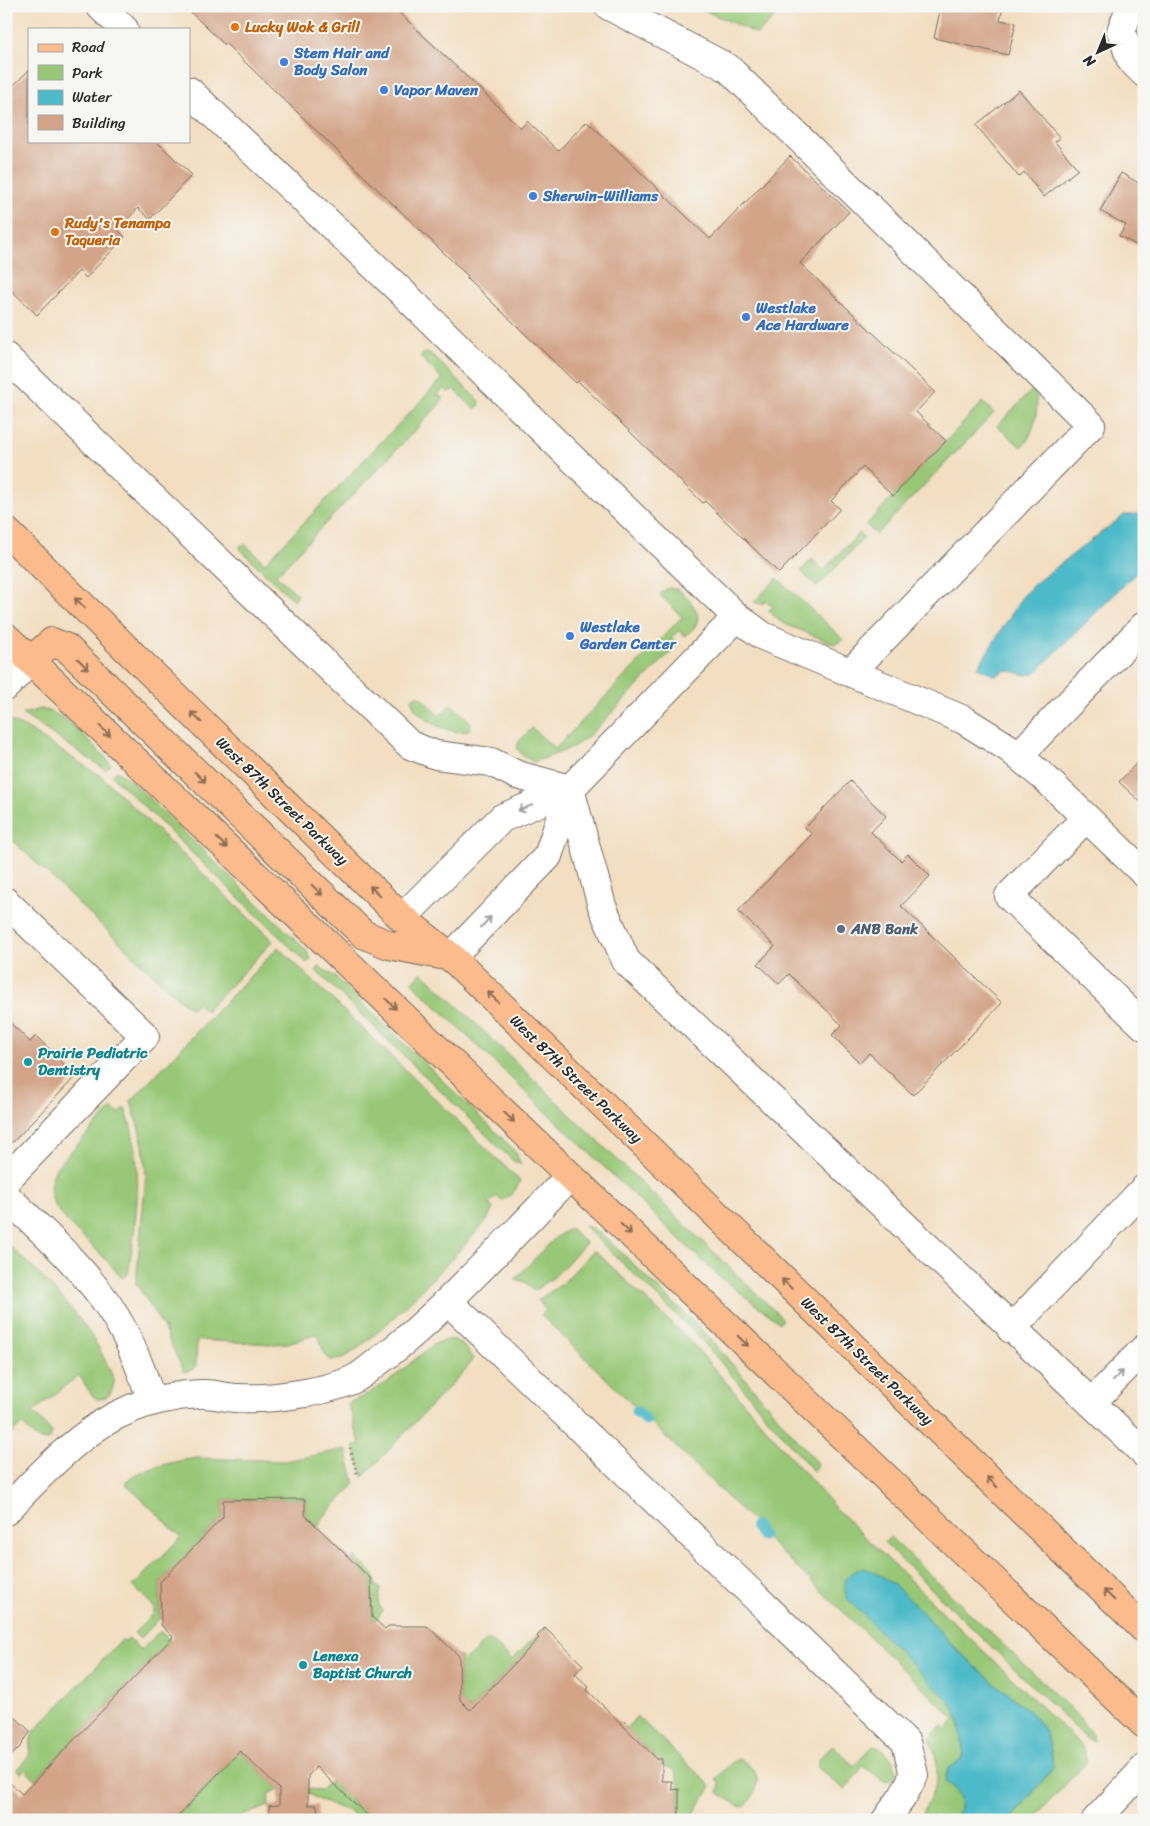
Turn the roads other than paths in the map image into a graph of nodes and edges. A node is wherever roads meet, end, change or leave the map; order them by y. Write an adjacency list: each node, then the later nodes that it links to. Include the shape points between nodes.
1 (100, 6): 4 (street)
2 (609, 6): 13 (street, via 728,68 1091,425)
3 (1131, 6): 5 (street, via 1121,31 1131,60)
4 (123, 28)
5 (1144, 73)
6 (190, 92): 9 (street)
7 (6, 358): 16 (street, via 410,745 436,755 490,762 517,775)
8 (6, 531): 20 (main road, West 87th Street Parkway, one-way to 8)
9 (737, 617): 13 (street, via 763,636); 16 (street)
10 (1144, 626): 15 (street)
11 (6, 636): 12 (main road)
12 (31, 660): 14 (street); 21 (main road, one-way to 21, via 52,642 66,648 363,934 390,945); 23 (main road, one-way to 23)
13 (851, 672): 15 (street, via 964,720)
14 (6, 686)
15 (1018, 756): 17 (street)
16 (570, 789): 20 (street, one-way to 20, via 502,818); 21 (street, one-way to 16, via 548,856); 28 (street, via 602,906 626,962)
17 (1086, 818): 18 (street); 22 (street, via 1009,896)
18 (1144, 873)
19 (6, 902): 24 (street, via 145,1036)
20 (402, 918): 21 (main road, West 87th Street Parkway)
21 (451, 957): 34 (main road, West 87th Street Parkway, one-way to 21)
22 (1144, 1026)
23 (570, 1176): 27 (street); 35 (main road, one-way to 35)
24 (6, 1180)
25 (1144, 1189): 28 (street)
26 (6, 1196): 30 (street, via 79,1268 106,1303 129,1340)
27 (448, 1301): 30 (street, via 386,1356 357,1378 338,1385 278,1396 238,1398 202,1393); 37 (street, via 906,1742 914,1775)
28 (1011, 1329): 31 (street)
29 (1144, 1349): 31 (street, one-way to 29)
30 (152, 1402): 33 (street, via 123,1412 86,1434)
31 (1091, 1403): 32 (street)
32 (1144, 1453)
33 (6, 1511)
34 (1144, 1629)
35 (1144, 1724)
36 (1144, 1769): 38 (street)
37 (886, 1820)
38 (1096, 1820)

